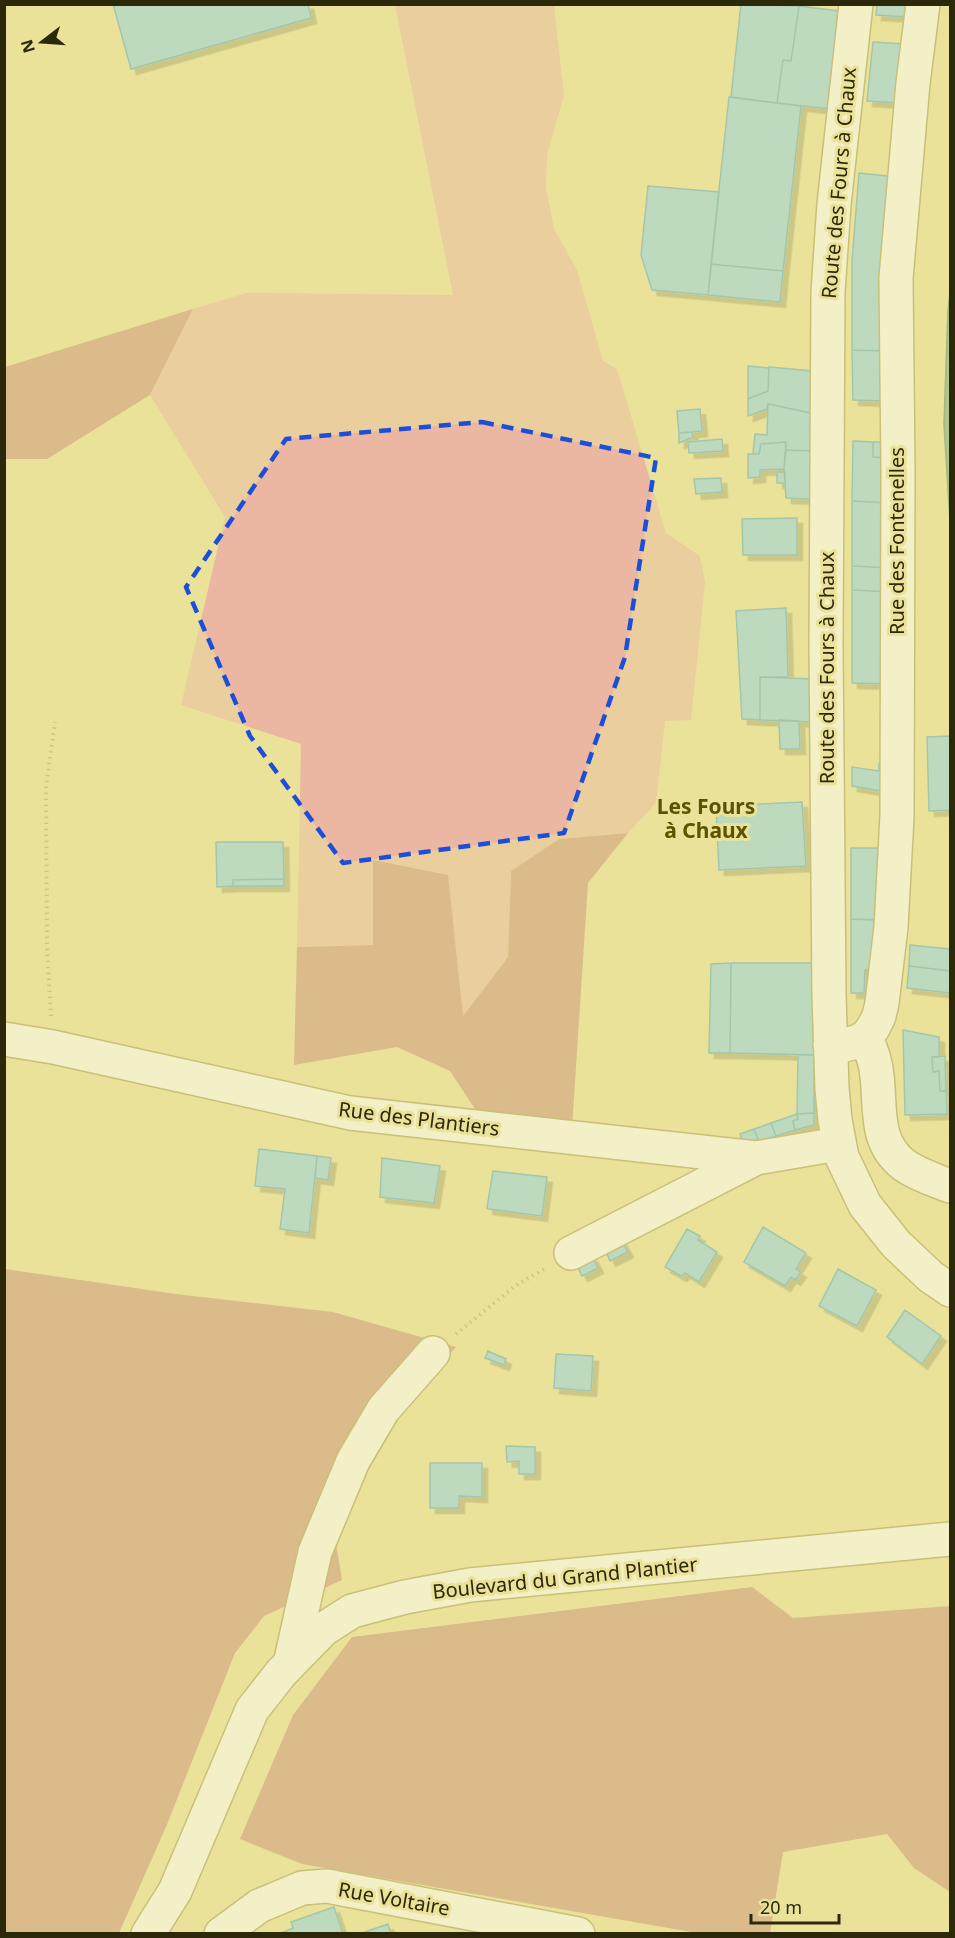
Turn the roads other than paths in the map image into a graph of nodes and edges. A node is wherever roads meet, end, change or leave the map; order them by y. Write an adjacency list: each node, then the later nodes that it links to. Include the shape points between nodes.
1 (856, 4): 5 (street, Route des Fours à Chaux, via 828,292)
2 (923, 4): 3 (street, Rue des Fontenelles, via 896,278 895,877 882,1003)
3 (866, 1036): 5 (street, via 845,1045); 8 (street, via 874,1055 884,1138 894,1155 914,1171)
4 (4, 1039): 7 (street, Rue des Plantiers, via 350,1113)
5 (830, 1045): 6 (street, Route des Fours à Chaux)
6 (838, 1144): 7 (street, Rue des Plantiers); 10 (street, Route des Fours à Chaux, via 855,1188 879,1225 912,1260)
7 (756, 1158): 9 (street)
8 (951, 1186)
9 (572, 1253)
10 (951, 1290)
11 (433, 1353): 13 (street, via 383,1410 353,1461 315,1552)
12 (951, 1539): 13 (street, Boulevard du Grand Plantier, via 470,1585 405,1597 352,1611 324,1629)
13 (290, 1664): 15 (street, Boulevard du Grand Plantier, via 252,1710 175,1891)
14 (437, 1919): 16 (street, Rue Voltaire, via 327,1886 302,1888 259,1906); 17 (street, Rue Voltaire)
15 (148, 1934)
16 (220, 1934)
17 (578, 1934)

